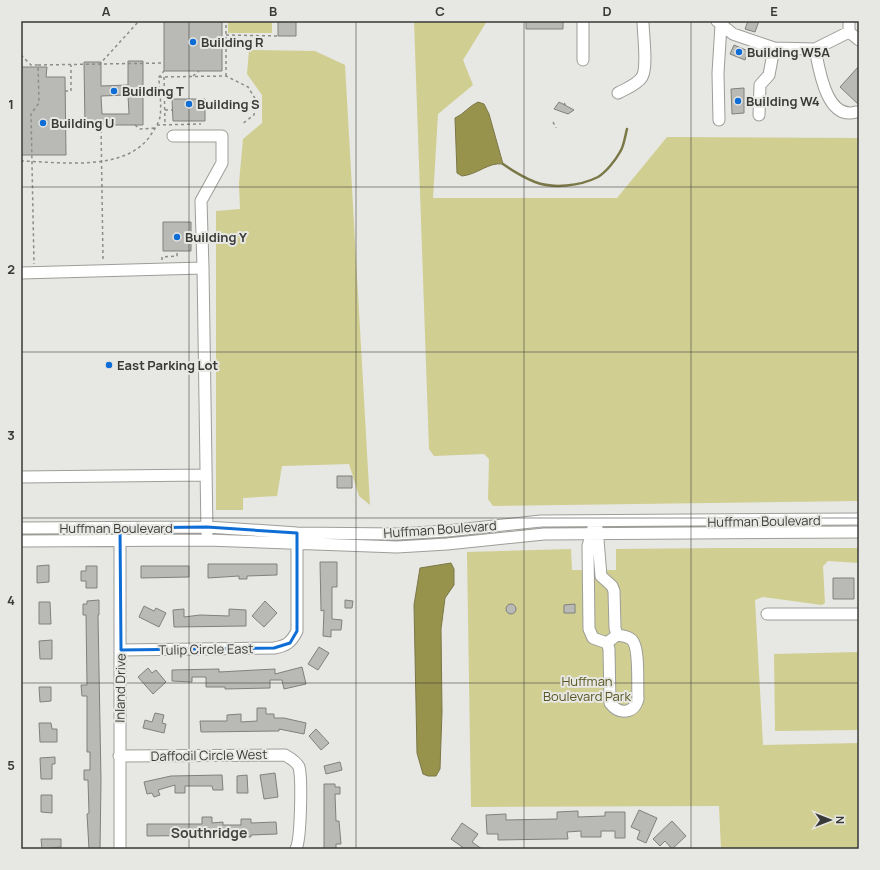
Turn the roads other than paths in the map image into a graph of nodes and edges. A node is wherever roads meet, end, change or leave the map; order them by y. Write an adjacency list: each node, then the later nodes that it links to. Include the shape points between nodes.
1 (583, 21): 8 (street)
2 (643, 21): 9 (street, via 642,77)
3 (719, 23): 6 (street, via 733,34); 12 (street)
4 (849, 27): 5 (street); 7 (street)
5 (859, 40)
6 (774, 48): 7 (street); 11 (street, via 769,75 760,85)
7 (815, 49): 10 (street, via 828,98 843,112)
8 (583, 60)
9 (618, 93)
10 (856, 112)
11 (758, 115)
12 (719, 120)
13 (173, 136): 14 (street, via 222,136 222,163 201,201)
14 (203, 268): 15 (street); 16 (street)
15 (21, 273)
16 (205, 475): 17 (street); 20 (street)
17 (21, 477)
18 (596, 520): 19 (street, Huffman Boulevard); 24 (street, Huffman Boulevard, via 541,521 398,534); 25 (street)
19 (859, 520)
20 (207, 527): 22 (street, Huffman Boulevard); 24 (street, Huffman Boulevard); 27 (street)
21 (21, 528): 22 (street, Huffman Boulevard)
22 (120, 528): 26 (street, Inland Drive)
23 (859, 532): 25 (street, Huffman Boulevard)
24 (297, 533): 29 (street)
25 (595, 534): 29 (street, Huffman Boulevard, via 544,534 397,547); 30 (street, via 601,574); 31 (street, via 588,546)
26 (120, 540): 27 (street, Huffman Boulevard); 28 (street, Huffman Boulevard); 36 (street, Inland Drive)
27 (207, 540): 29 (street, Huffman Boulevard)
28 (21, 541)
29 (297, 544): 36 (street, Tulip Circle East, via 297,631 290,643 274,648)
30 (606, 582): 31 (street, via 597,581); 34 (street, via 614,591)
31 (588, 590): 35 (street, via 589,629 593,638)
32 (767, 614): 33 (street)
33 (859, 614)
34 (617, 635): 35 (street); 35 (street, via 629,638 636,649 638,699 631,710 615,710 610,703)
35 (607, 643)
36 (121, 650): 37 (street, Inland Drive)
37 (119, 756): 38 (street, Inland Drive); 39 (street, Daffodil Circle West, via 285,755 296,763 300,774 300,836)
38 (120, 849)
39 (296, 849)

